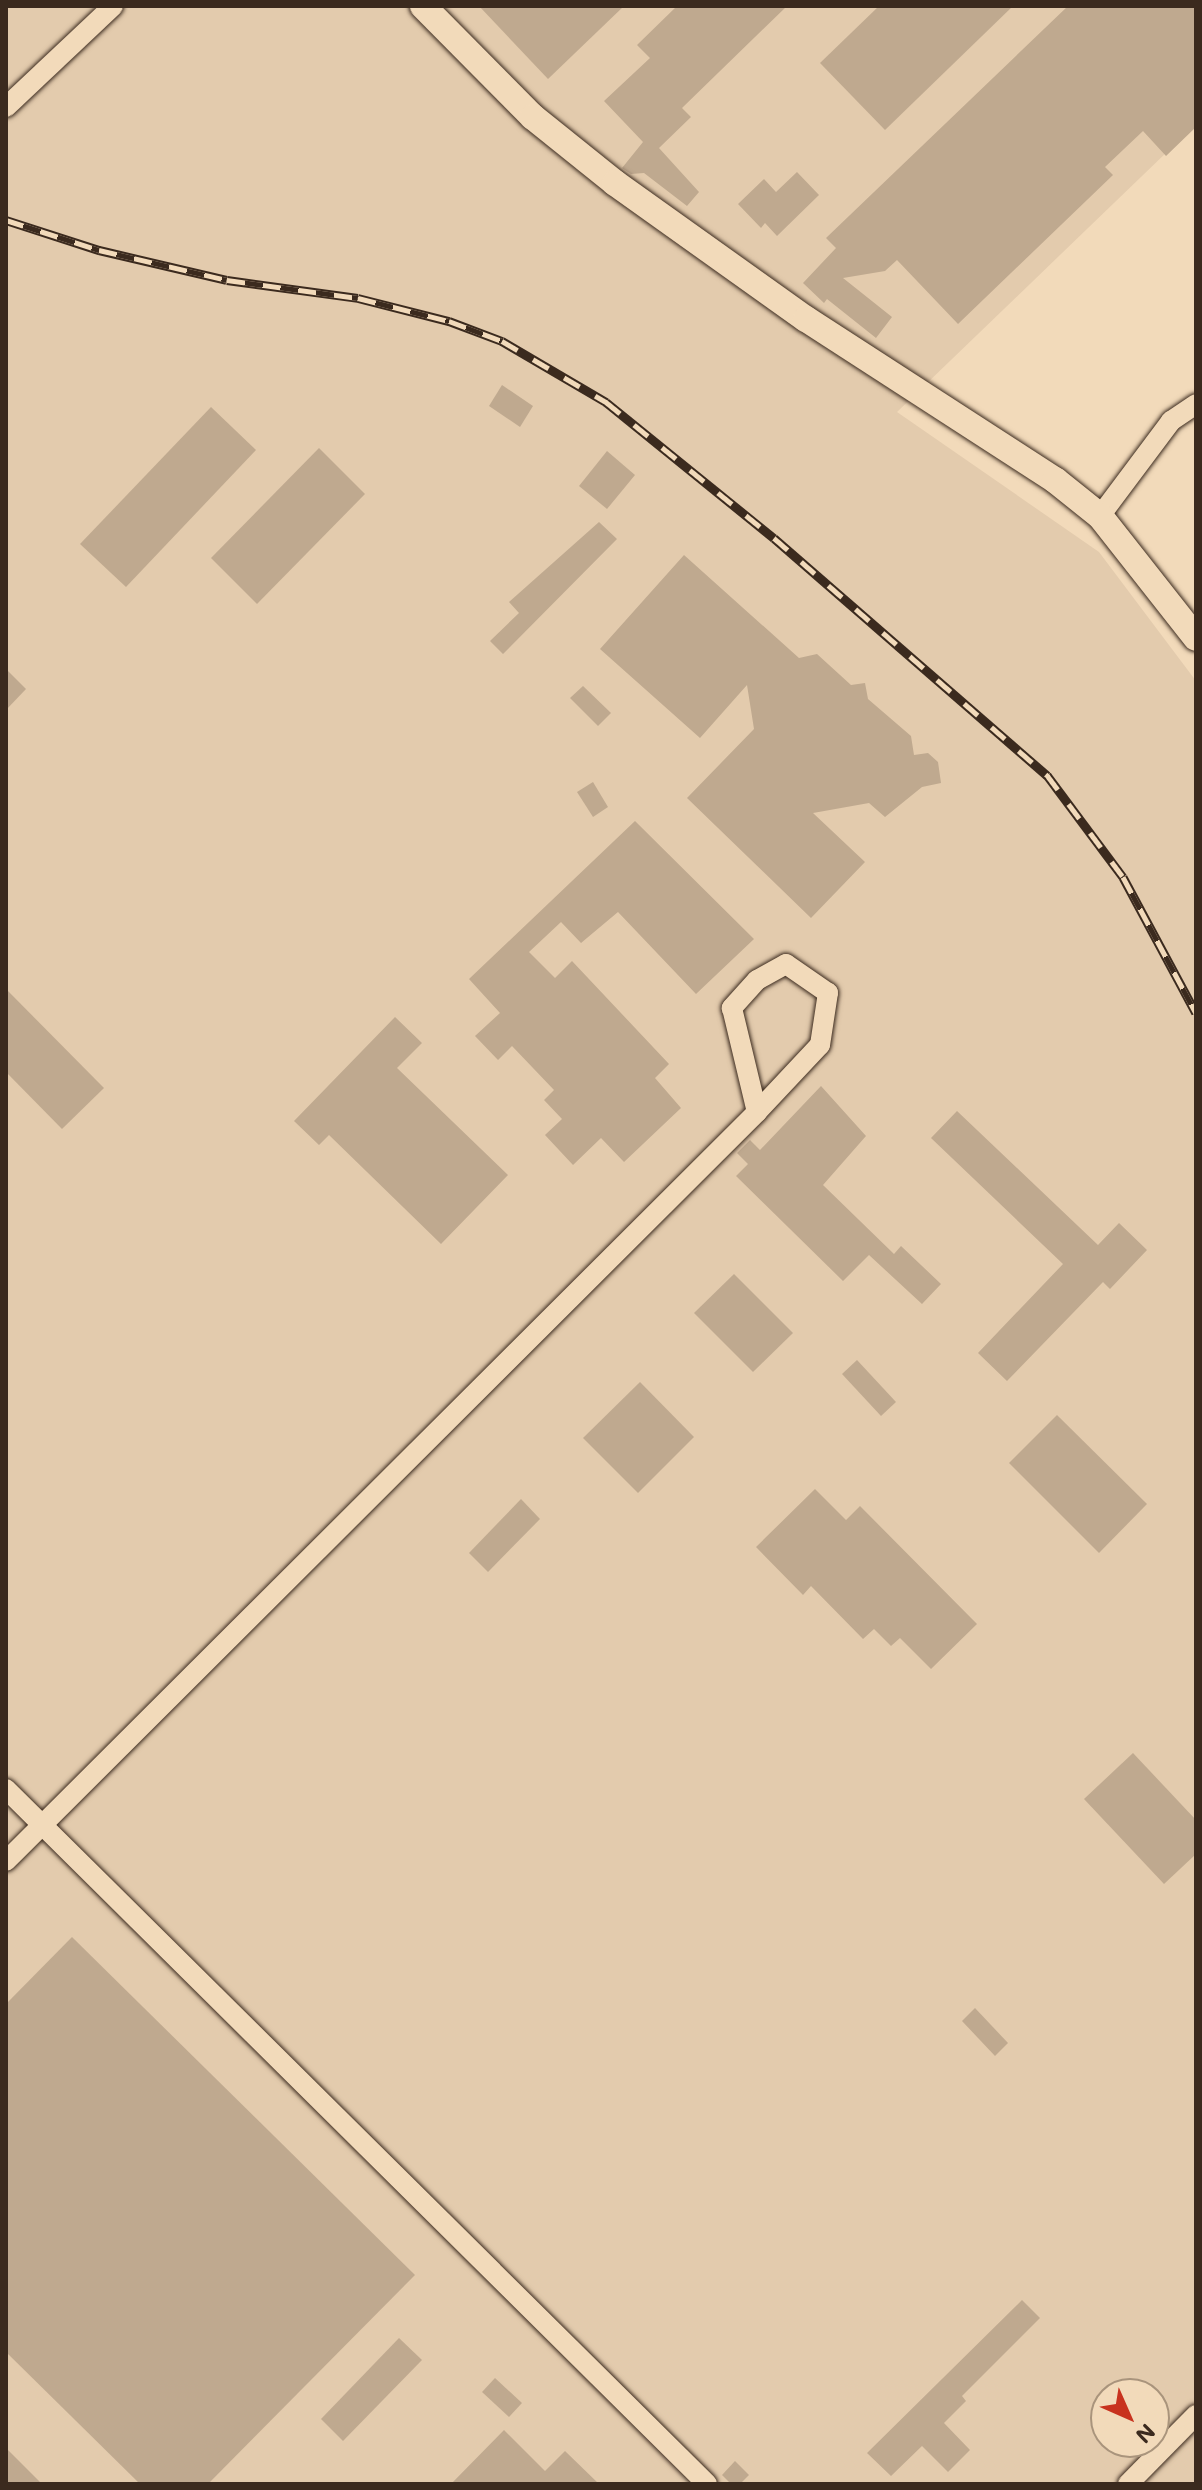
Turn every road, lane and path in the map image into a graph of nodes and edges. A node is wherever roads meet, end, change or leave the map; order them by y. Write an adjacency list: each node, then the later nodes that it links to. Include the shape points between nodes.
1 (113, 6): 3 (street)
2 (423, 6): 5 (street, via 533,117 615,183 806,319 1055,480)
3 (6, 107)
4 (1196, 404): 5 (street, via 1171,421)
5 (1100, 516): 6 (street)
6 (1196, 638)
7 (757, 1112): 7 (street, via 732,1008 757,980 786,964 828,993 820,1045); 9 (street)
8 (6, 1789): 9 (street)
9 (42, 1824): 10 (street); 12 (street)
10 (6, 1861)
11 (1196, 2415): 13 (street)
12 (707, 2484)
13 (1128, 2484)

